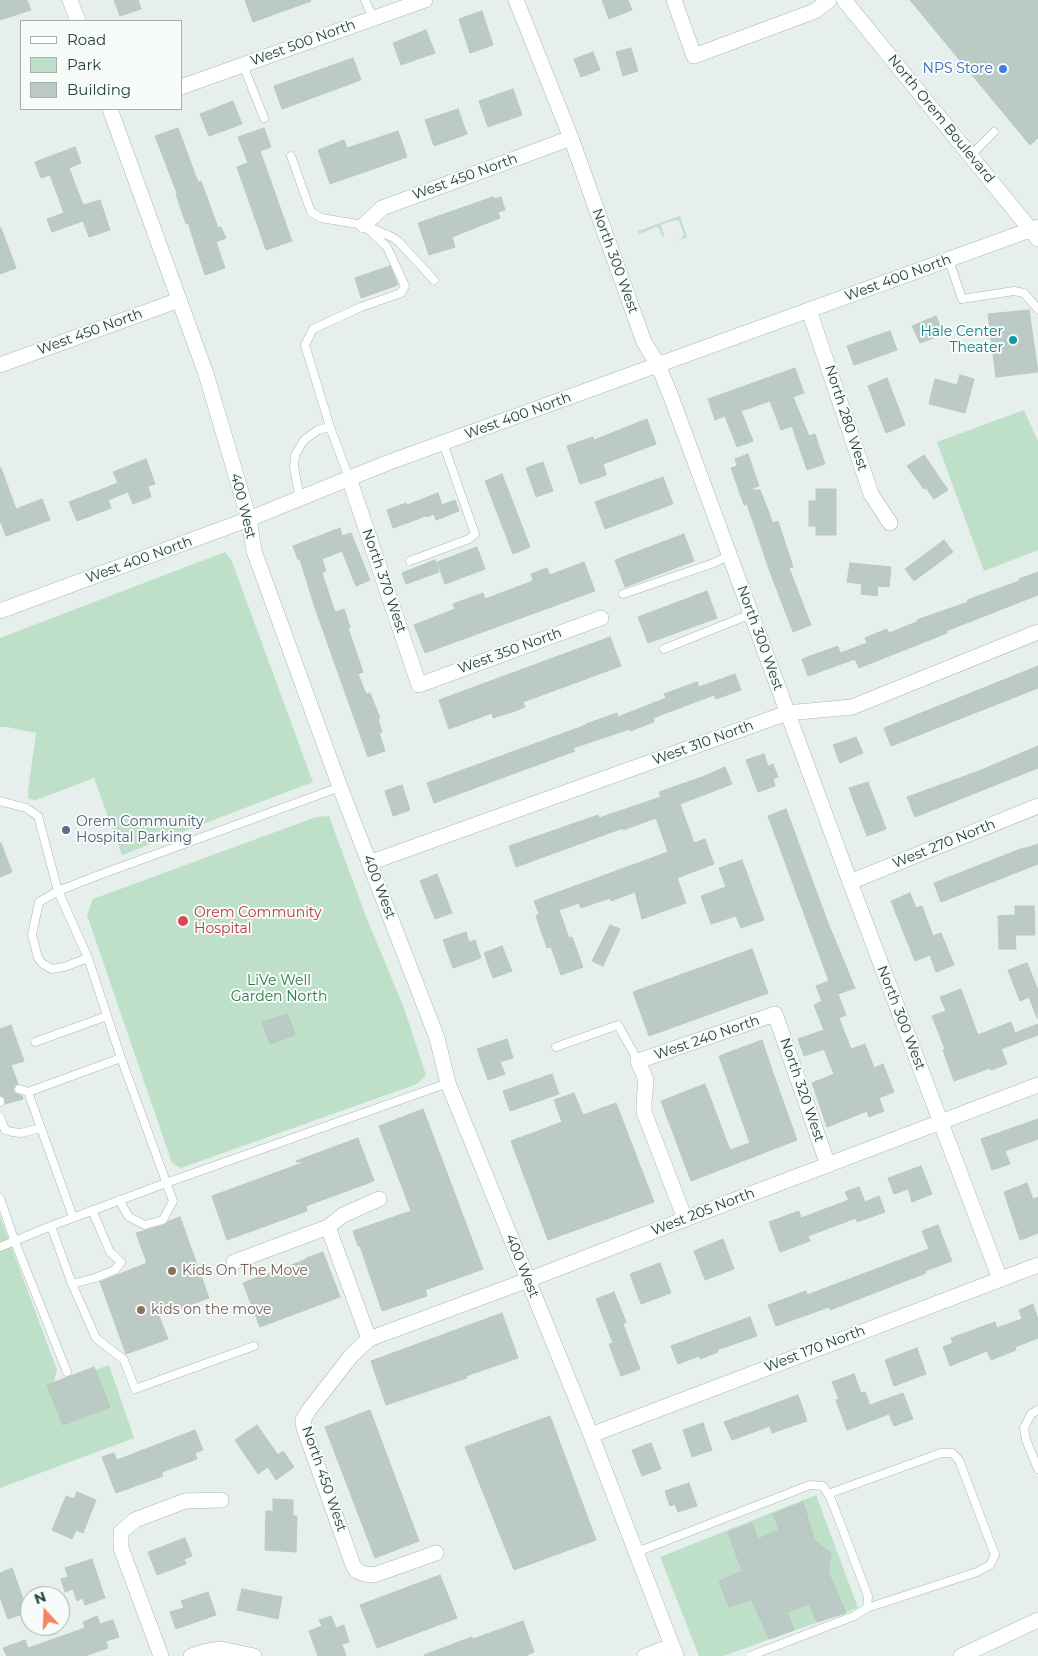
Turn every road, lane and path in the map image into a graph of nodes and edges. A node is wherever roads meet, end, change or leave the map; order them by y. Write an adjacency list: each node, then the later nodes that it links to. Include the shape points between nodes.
1 (70, 0): 9 (street)
2 (366, 0): 8 (lane)
3 (425, 0): 8 (street, West 500 North)
4 (516, 0): 15 (street, North 300 West)
5 (674, 0): 6 (street, via 694,56 815,11)
6 (829, 0)
7 (844, 0): 16 (street, North Orem Boulevard)
8 (373, 18): 10 (street, West 500 North)
9 (78, 20)
10 (243, 65): 11 (street, West 500 North); 13 (lane)
11 (182, 87)
12 (113, 110): 22 (street, 400 West)
13 (264, 118)
14 (994, 132): 16 (lane)
15 (572, 138): 18 (street, West 450 North, via 382,208); 26 (street, North 300 West, via 644,342)
16 (971, 155): 19 (street, North Orem Boulevard)
17 (291, 156): 18 (lane, via 311,212 321,218)
18 (364, 225): 21 (lane, via 399,242); 27 (lane, via 387,247 405,286 401,294 361,307 313,329 305,346)
19 (1036, 232): 20 (street, West 400 North)
20 (949, 260): 23 (lane, via 962,299 1014,291 1024,293); 24 (street, West 400 North)
21 (434, 280)
22 (179, 300): 25 (street, West 450 North); 31 (street, 400 West, via 206,374)
23 (1038, 309)
24 (809, 310): 26 (street, West 400 North); 32 (street, North 280 West, via 870,494)
25 (0, 365)
26 (658, 365): 28 (street, West 400 North); 33 (street, North 300 West)
27 (330, 427): 29 (lane); 30 (lane, via 318,430 304,440 295,455)
28 (443, 443): 29 (street, West 400 North); 34 (lane, via 475,534)
29 (349, 478): 30 (street, West 400 North); 41 (street, North 370 West)
30 (300, 499): 31 (street, West 400 North)
31 (249, 519): 36 (street, West 400 North); 43 (street, 400 West, via 254,551)
32 (890, 523)
33 (730, 555): 35 (lane); 37 (street, North 300 West)
34 (410, 561)
35 (623, 594)
36 (0, 611)
37 (751, 614): 40 (lane); 42 (street, North 300 West)
38 (601, 618): 41 (street, West 350 North)
39 (1038, 632): 42 (street, West 310 North, via 852,707)
40 (664, 649)
41 (420, 685)
42 (787, 713): 46 (street, West 310 North); 47 (street, North 300 West)
43 (340, 787): 46 (street, 400 West); 48 (lane)
44 (0, 801): 48 (lane, via 26,808 38,816)
45 (1038, 806): 47 (street, West 270 North)
46 (369, 863): 56 (street, 400 West, via 437,1038)
47 (850, 882): 61 (street, North 300 West)
48 (58, 891): 49 (lane); 49 (lane, via 39,902 32,936 38,958 52,969)
49 (88, 958): 51 (lane)
50 (775, 1014): 55 (street, West 240 North); 63 (street, North 320 West)
51 (107, 1016): 52 (lane); 54 (lane)
52 (35, 1042)
53 (556, 1047): 55 (lane, via 618,1025)
54 (121, 1058): 59 (lane); 64 (lane)
55 (638, 1061): 70 (street, via 646,1080 644,1112)
56 (448, 1083): 64 (lane); 78 (street, 400 West)
57 (1038, 1085): 61 (street, West 205 North)
58 (20, 1090): 59 (lane)
59 (28, 1092): 62 (lane)
60 (0, 1117): 62 (lane, via 5,1130 12,1132)
61 (941, 1122): 63 (street, West 205 North); 77 (street, North 300 West)
62 (40, 1128): 69 (lane)
63 (828, 1165): 70 (street, West 205 North)
64 (166, 1183): 67 (lane); 67 (lane, via 173,1201 164,1220 145,1225 129,1217)
65 (0, 1198): 73 (lane)
66 (379, 1199): 72 (street, via 342,1215)
67 (120, 1200): 68 (lane)
68 (92, 1210): 69 (lane); 79 (lane, via 110,1252 121,1262 115,1270)
69 (73, 1217): 71 (lane)
70 (685, 1219): 78 (street, West 205 North)
71 (51, 1226): 73 (lane); 79 (lane)
72 (328, 1227): 75 (street); 80 (street)
73 (15, 1242): 74 (lane); 82 (lane)
74 (0, 1247)
75 (234, 1262)
76 (1038, 1265): 77 (street, West 170 North)
77 (1000, 1279): 84 (street, West 170 North)
78 (528, 1280): 80 (street, West 205 North); 84 (street, 400 West)
79 (72, 1284): 81 (lane, via 96,1338 124,1360 135,1389)
80 (369, 1339): 89 (street, North 450 West, via 351,1356 309,1410 304,1428 357,1571 374,1575)
81 (254, 1346)
82 (67, 1372)
83 (1038, 1410): 85 (lane, via 1031,1414 1024,1428)
84 (592, 1435): 88 (street, 400 West)
85 (1038, 1469)
86 (828, 1494): 88 (lane, via 823,1486 810,1485); 90 (lane, via 868,1596); 90 (lane, via 942,1453 952,1453 962,1468 995,1555 990,1565 976,1572)
87 (221, 1500): 93 (street, via 185,1501 135,1520 121,1532 121,1548)
88 (636, 1552): 92 (street, 400 West)
89 (436, 1553)
90 (867, 1608): 97 (lane)
91 (1038, 1620): 98 (street)
92 (674, 1651): 96 (street)
93 (161, 1656)
94 (191, 1656): 95 (street, via 221,1649)
95 (254, 1656)
96 (645, 1656)
97 (750, 1656)
98 (961, 1656)

